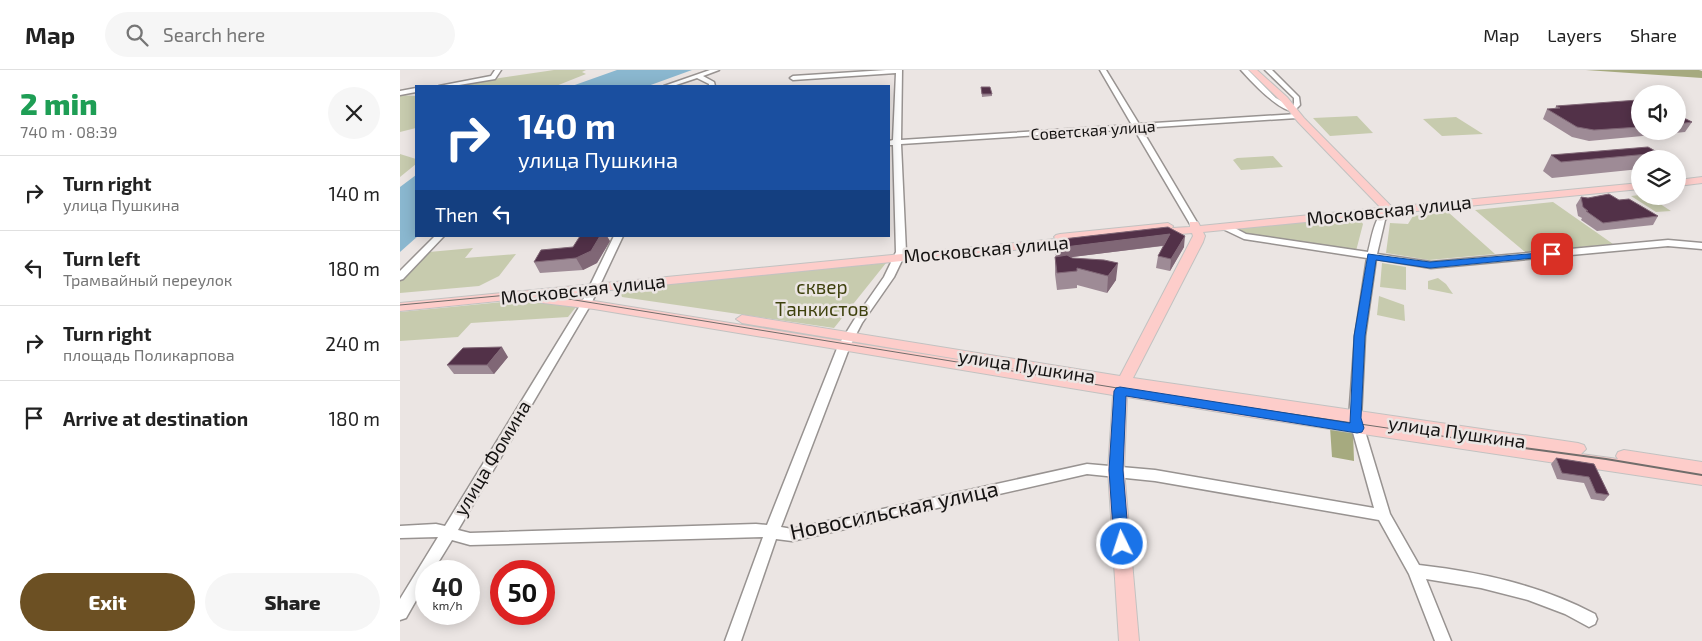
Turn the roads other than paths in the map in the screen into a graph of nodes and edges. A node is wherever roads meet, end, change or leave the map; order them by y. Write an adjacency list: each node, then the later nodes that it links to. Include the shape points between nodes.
1 (498, 70): 10 (street, via 493,78)
2 (716, 70): 8 (street)
3 (1102, 70): 18 (street)
4 (1244, 70): 17 (street, via 1266,92)
5 (1253, 70): 16 (main road)
6 (1268, 70): 15 (street)
7 (898, 71): 9 (street); 19 (street)
8 (697, 76): 11 (street); 12 (street)
9 (793, 78)
10 (448, 85)
11 (671, 85)
12 (712, 85)
13 (415, 90): 14 (street)
14 (400, 93)
15 (1297, 98): 16 (street, via 1292,101); 17 (street)
16 (1283, 99): 17 (main road)
17 (1295, 113): 18 (street, Советская улица); 26 (main road)
18 (1136, 127): 19 (street, Советская улица); 27 (street)
19 (893, 143): 32 (street)
20 (1702, 176): 21 (main road)
21 (1686, 177)
22 (1702, 180): 23 (main road)
23 (1686, 181)
24 (1631, 183): 26 (main road, Московская улица)
25 (1631, 187): 26 (main road, Московская улица)
26 (1387, 208): 27 (main road, Московская улица); 28 (main road, Московская улица); 33 (street)
27 (1196, 227): 28 (main road, Московская улица); 32 (main road, Московская улица); 42 (main road, via 1200,236)
28 (1226, 227): 33 (street, via 1238,234)
29 (439, 237): 34 (street)
30 (618, 237): 37 (street, улица Фомина)
31 (1702, 246): 33 (street, via 1668,243 1430,265)
32 (900, 255): 37 (main road, Московская улица); 41 (street, via 895,268 851,328)
33 (1372, 256): 43 (street, via 1360,336)
34 (400, 277)
35 (561, 291): 36 (main road, Московская улица); 37 (main road, улица Пушкина)
36 (525, 292): 37 (main road); 37 (main road, Московская улица); 39 (main road, Московская улица)
37 (591, 292): 41 (main road, улица Пушкина); 49 (street, улица Фомина)
38 (400, 300): 39 (main road)
39 (424, 302): 40 (main road)
40 (400, 307)
41 (846, 341): 42 (main road, улица Пушкина); 48 (street)
42 (1122, 386): 43 (main road, улица Пушкина); 45 (main road)
43 (1356, 423): 44 (main road, улица Пушкина, via 1606,463); 46 (street)
44 (1700, 469)
45 (1116, 470): 46 (street, Новосильская улица); 48 (street, Новосильская улица, via 1087,469 792,535); 54 (main road)
46 (1384, 515): 50 (street)
47 (400, 532): 49 (street, Новосильская улица, via 436,530)
48 (772, 533): 49 (street, Новосильская улица, via 756,530 470,538); 53 (street)
49 (446, 534): 51 (street, улица Фомина)
50 (1415, 571): 52 (street, via 1538,596 1562,604); 55 (street)
51 (400, 613)
52 (1589, 619)
53 (733, 641)
54 (1129, 641)
55 (1443, 641)

